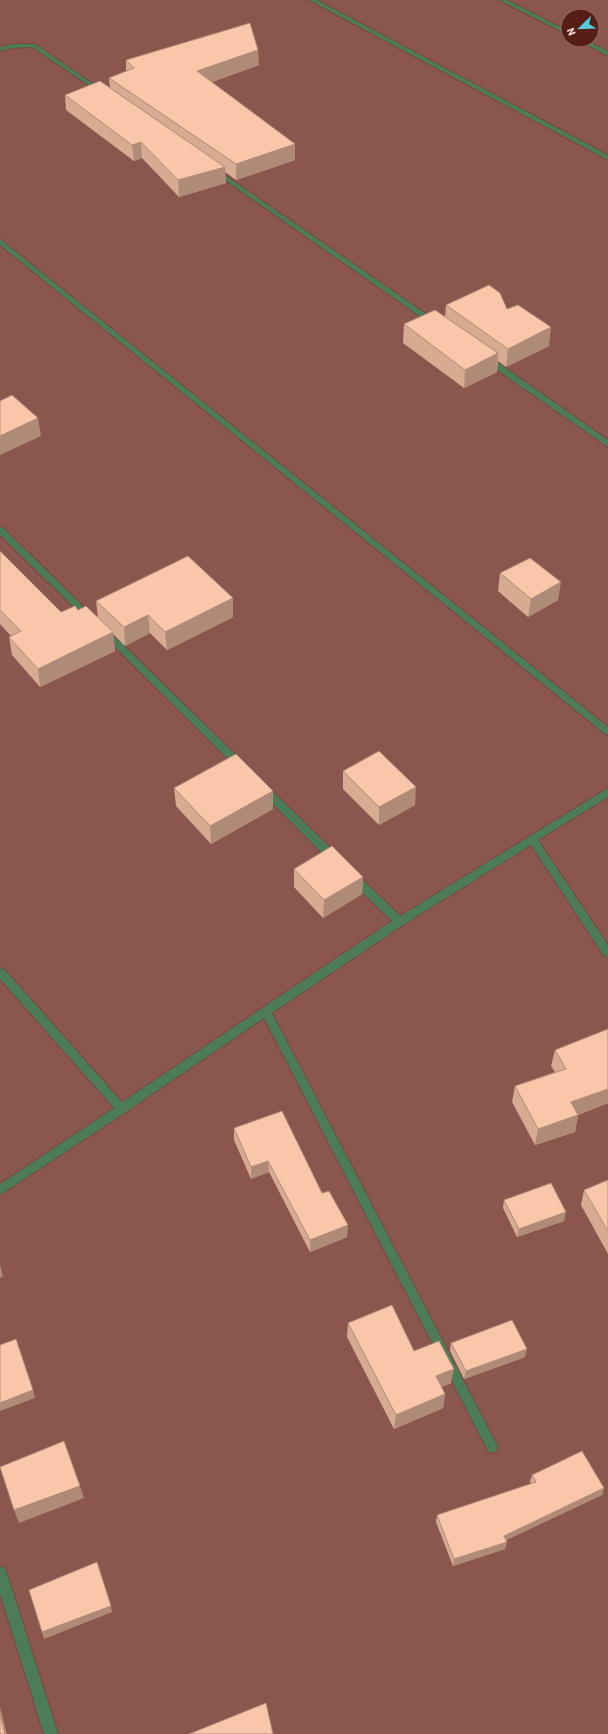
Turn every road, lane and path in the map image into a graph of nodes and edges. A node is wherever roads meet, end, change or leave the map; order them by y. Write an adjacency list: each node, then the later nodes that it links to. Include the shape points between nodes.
1 (312, 0): 8 (street)
2 (502, 0): 3 (street)
3 (560, 29)
4 (596, 48): 6 (street)
5 (0, 49): 7 (street, via 34,45)
6 (608, 54)
7 (105, 95)
8 (608, 158)
9 (210, 167): 11 (street)
10 (0, 241): 15 (street)
11 (438, 325)
12 (478, 352): 13 (street)
13 (608, 444)
14 (0, 530): 16 (street)
15 (608, 732)
16 (245, 771)
17 (257, 782): 20 (street)
18 (608, 792): 19 (street)
19 (532, 839): 20 (street); 21 (street)
20 (400, 922): 23 (street)
21 (608, 953)
22 (0, 972): 24 (street)
23 (266, 1011): 24 (street); 26 (street)
24 (122, 1109): 25 (street)
25 (0, 1190)
26 (492, 1447)
27 (0, 1573): 28 (street)
28 (51, 1734)

